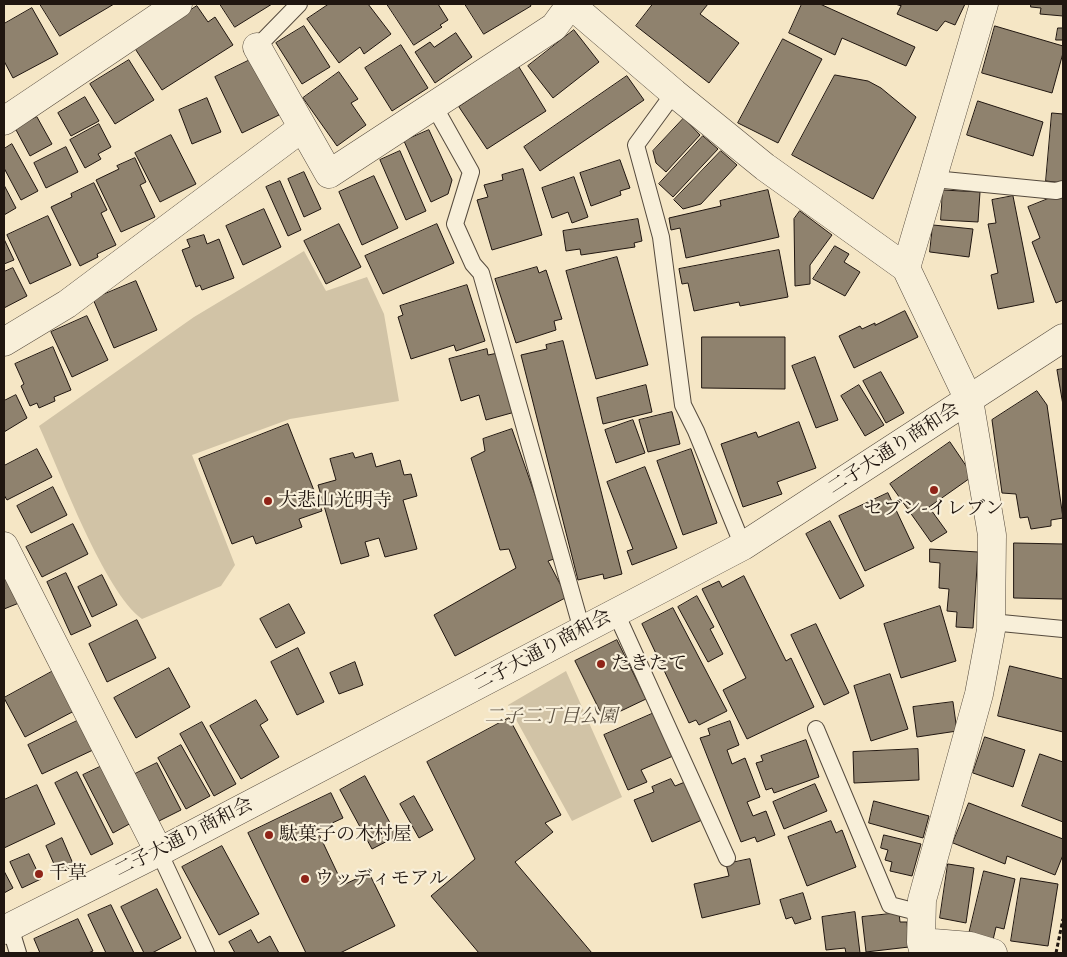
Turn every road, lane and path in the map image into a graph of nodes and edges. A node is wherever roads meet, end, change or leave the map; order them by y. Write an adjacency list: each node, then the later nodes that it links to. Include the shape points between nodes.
1 (178, 4): 8 (street)
2 (299, 4): 5 (lane)
3 (570, 4): 6 (street); 7 (street, via 554,27)
4 (984, 4): 10 (street)
5 (258, 47): 9 (street)
6 (674, 93): 12 (street, via 765,168); 17 (lane, via 636,144 661,237 683,405)
7 (434, 106): 9 (street, via 329,174); 21 (lane, via 471,172 455,224 473,264 481,273)
8 (4, 122)
9 (302, 128): 14 (street, via 67,304)
10 (934, 179): 11 (lane, via 1056,191); 12 (street)
11 (1063, 189)
12 (906, 268): 15 (street)
13 (1063, 338): 15 (street, 二子大通り商和会)
14 (4, 342)
15 (969, 400): 17 (street, 二子大通り商和会); 19 (street, via 992,535)
16 (4, 546): 23 (street)
17 (743, 546): 18 (street, 二子大通り商和会)
18 (616, 613): 21 (street, 二子大通り商和会); 24 (lane)
19 (991, 622): 20 (lane); 25 (street, via 979,694)
20 (1063, 629)
21 (582, 630): 23 (street, 二子大通り商和会)
22 (816, 729): 25 (lane, via 890,904)
23 (159, 852): 27 (street, 二子大通り商和会); 30 (lane)
24 (726, 858)
25 (921, 913): 28 (street)
26 (1063, 918): 32 (path)
27 (7, 928): 29 (lane)
28 (922, 947): 31 (street, via 970,946)
29 (18, 953)
30 (206, 953)
31 (993, 953)
32 (1056, 953)

